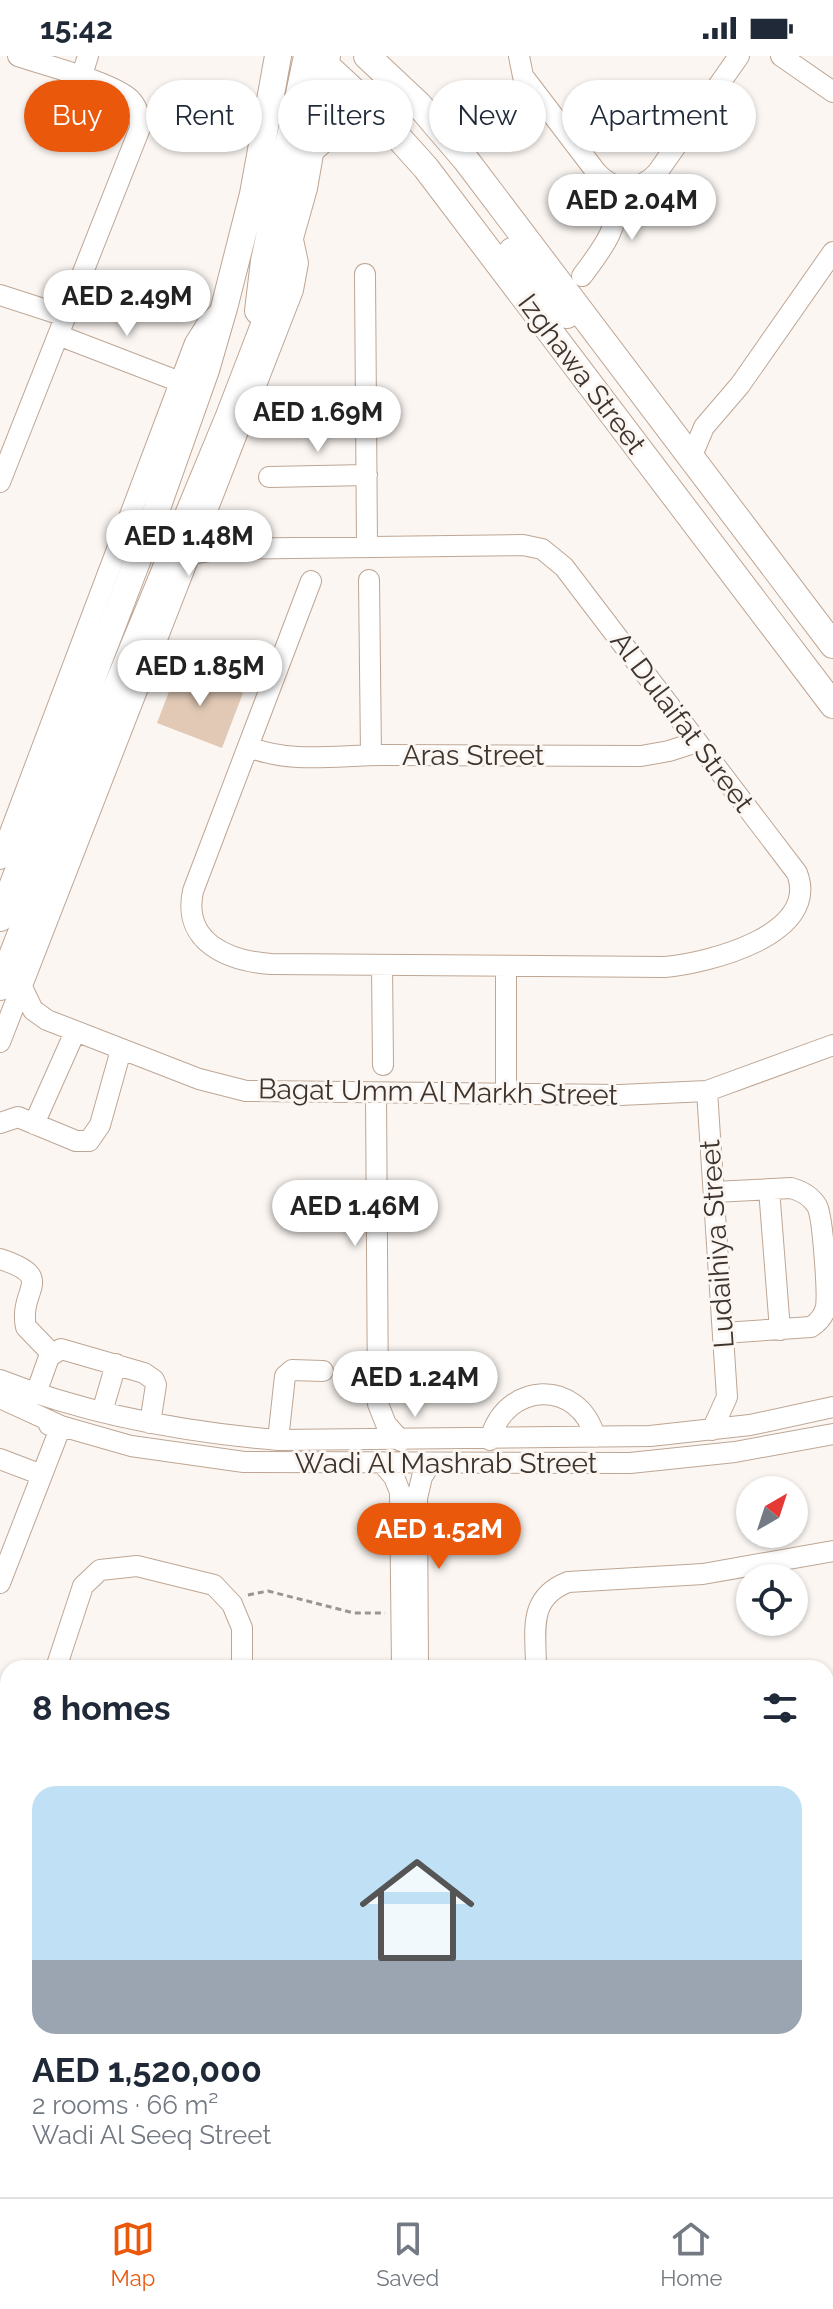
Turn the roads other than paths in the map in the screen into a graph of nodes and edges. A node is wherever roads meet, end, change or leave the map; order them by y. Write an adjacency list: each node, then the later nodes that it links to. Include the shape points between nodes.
1 (18, 56): 11 (street)
2 (88, 56): 11 (street)
3 (258, 56): 16 (main road)
4 (278, 56): 16 (main road)
5 (367, 56): 14 (main road, Izghawa Street)
6 (385, 56): 15 (main road)
7 (519, 56): 21 (street, via 523,76 597,173)
8 (739, 56): 21 (street, via 657,173 636,187)
9 (781, 56): 17 (street)
10 (322, 57): 12 (main road); 13 (main road, Izghawa Street); 29 (main road, via 376,88 420,133 551,301); 30 (main road, via 261,281)
11 (81, 78): 28 (street, via 127,96 138,110 140,128)
12 (320, 80)
13 (345, 80)
14 (393, 80)
15 (396, 80)
16 (273, 90): 27 (main road)
17 (833, 92)
18 (413, 102): 29 (main road, Izghawa Street, via 466,160)
19 (311, 152): 22 (main road)
20 (410, 152): 45 (main road, Izghawa Street)
21 (618, 187): 25 (street, via 615,226)
22 (292, 235): 30 (main road); 38 (street, via 298,263 293,290)
23 (833, 252): 32 (street, via 740,385)
24 (365, 274): 35 (street)
25 (582, 276)
26 (0, 295): 28 (street)
27 (224, 308): 31 (street, via 200,333); 51 (main road, via 186,432)
28 (61, 326): 31 (street); 37 (street)
29 (603, 339): 33 (main road, Izghawa Street)
30 (258, 343): 46 (main road)
31 (180, 382): 52 (street)
32 (709, 420): 33 (street, via 689,427); 34 (street)
33 (667, 425): 34 (main road, Izghawa Street)
34 (691, 458): 44 (main road, Izghawa Street)
35 (367, 475): 36 (street); 39 (street)
36 (269, 477)
37 (0, 482)
38 (205, 521): 40 (street); 41 (street)
39 (367, 547): 40 (street, Al Dulaifat Street); 48 (street, Al Dulaifat Street, via 523,545 550,554)
40 (232, 549): 41 (street, Al Dulaifat Street)
41 (192, 554): 47 (street)
42 (369, 580): 50 (street)
43 (311, 581): 49 (street, Al Dulaifat Street)
44 (833, 645)
45 (833, 705)
46 (108, 708): 47 (main road); 57 (main road)
47 (121, 734): 57 (street)
48 (697, 742): 50 (street, Aras Street, via 641,756); 56 (street, Al Dulaifat Street, via 797,873 801,893 792,915 757,941 682,965)
49 (249, 747): 50 (street, Aras Street, via 285,757); 55 (street, Al Dulaifat Street, via 193,891 191,920 197,932 222,952 256,963)
50 (371, 755)
51 (30, 839): 53 (main road); 54 (main road)
52 (0, 859)
53 (0, 866)
54 (0, 918)
55 (382, 965): 56 (street, Al Dulaifat Street); 63 (street)
56 (506, 966): 66 (street)
57 (11, 987): 58 (street, Bagat Umm Al Markh Street); 60 (street)
58 (47, 1020): 59 (street, Bagat Umm Al Markh Street); 60 (street, via 23,1022)
59 (75, 1032): 62 (street, Bagat Umm Al Markh Street); 68 (street)
60 (2, 1038)
61 (833, 1045): 64 (street, Bagat Umm Al Markh Street)
62 (121, 1050): 65 (street, Bagat Umm Al Markh Street, via 246,1091); 68 (street, via 100,1125 89,1141)
63 (383, 1065)
64 (707, 1091): 66 (street, Bagat Umm Al Markh Street); 70 (street, Ludaihiya Street)
65 (376, 1093): 66 (street, Bagat Umm Al Markh Street); 82 (street)
66 (506, 1094)
67 (0, 1123): 68 (street, via 18,1117)
68 (34, 1124)
69 (769, 1189): 70 (street); 72 (street); 72 (street, via 799,1190 820,1214 824,1312 811,1327)
70 (714, 1192): 73 (street, Ludaihiya Street)
71 (0, 1259): 74 (street, via 31,1274 26,1327)
72 (780, 1330): 73 (street)
73 (723, 1333): 80 (street, Ludaihiya Street)
74 (52, 1354): 75 (street, via 67,1350); 79 (street)
75 (116, 1364): 85 (street); 86 (street, via 154,1380)
76 (0, 1368): 79 (street, Wadi Al Mashrab Street)
77 (323, 1371): 92 (street, via 292,1370 285,1376)
78 (0, 1380): 85 (street, Wadi Al Mashrab Street)
79 (39, 1385): 85 (street, Wadi Al Mashrab Street)
80 (727, 1397): 87 (street); 89 (street, Ludaihiya Street)
81 (0, 1398): 88 (street, Wadi Al Mashrab Street)
82 (378, 1404): 94 (street, via 368,1425); 95 (street)
83 (833, 1407): 87 (street, Wadi Al Mashrab Street)
84 (0, 1408): 88 (street, Wadi Al Mashrab Street)
85 (94, 1410): 86 (street, Wadi Al Mashrab Street)
86 (150, 1423): 92 (street, Wadi Al Mashrab Street)
87 (750, 1425): 89 (street, Wadi Al Mashrab Street)
88 (61, 1426): 97 (street, Wadi Al Mashrab Street, via 206,1459); 99 (street)
89 (712, 1430): 91 (street, Wadi Al Mashrab Street)
90 (833, 1434): 98 (street, Wadi Al Mashrab Street, via 630,1463)
91 (595, 1437): 93 (street, Wadi Al Mashrab Street); 93 (street, via 587,1417 573,1404 536,1394 503,1412)
92 (278, 1440): 94 (street, Wadi Al Mashrab Street)
93 (490, 1440): 95 (street, Wadi Al Mashrab Street)
94 (351, 1441): 95 (street, Wadi Al Mashrab Street)
95 (401, 1441)
96 (0, 1459): 99 (street)
97 (383, 1464): 98 (street, Wadi Al Mashrab Street); 104 (street, via 400,1492)
98 (430, 1464): 105 (street, via 417,1498)
99 (42, 1475): 101 (street)
100 (833, 1551): 106 (street, via 703,1574 556,1586 539,1605)
101 (0, 1583)
102 (59, 1660): 103 (street, via 83,1586 100,1570 137,1566 214,1585 232,1604 242,1628)
103 (242, 1660)
104 (402, 1660)
105 (418, 1660)
106 (536, 1660)

